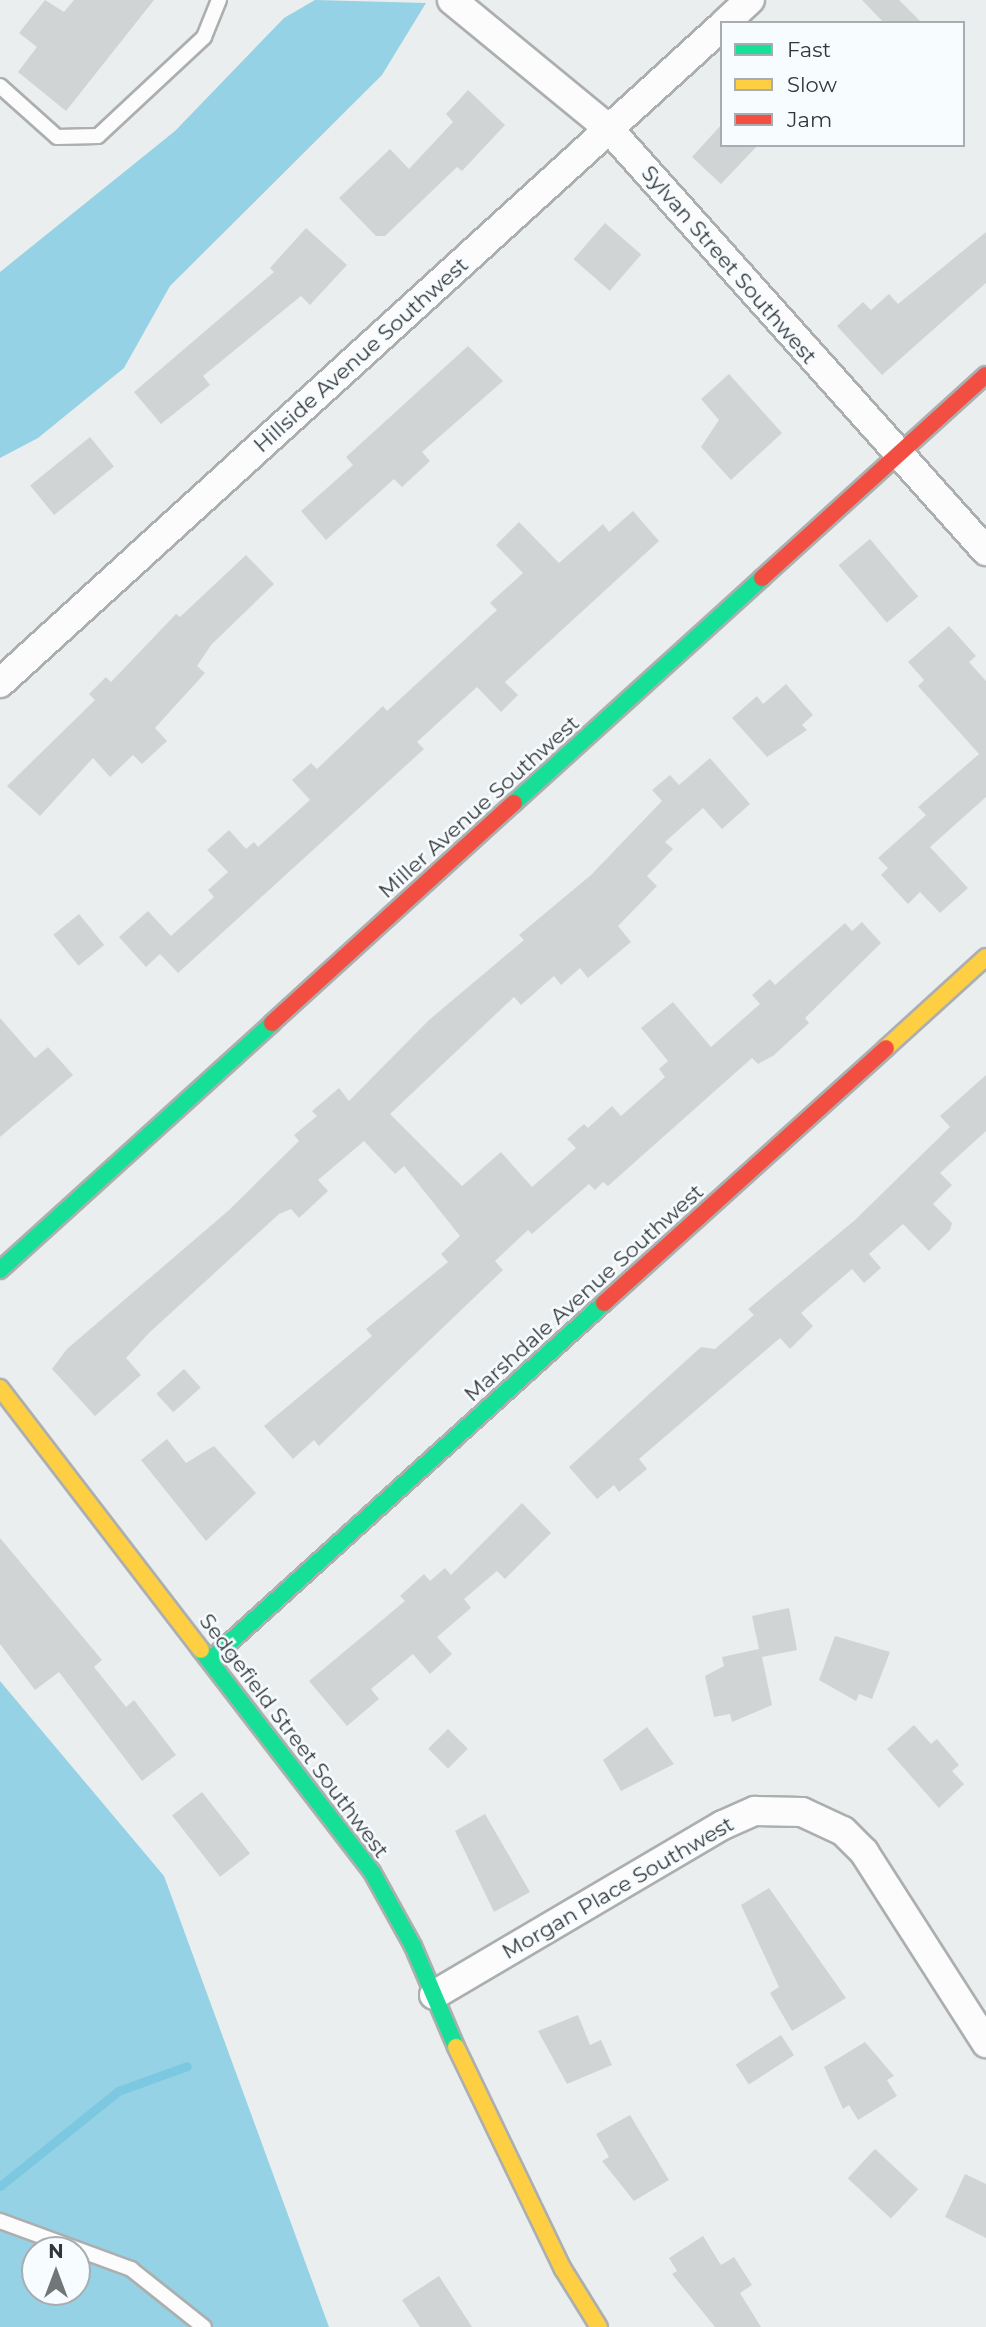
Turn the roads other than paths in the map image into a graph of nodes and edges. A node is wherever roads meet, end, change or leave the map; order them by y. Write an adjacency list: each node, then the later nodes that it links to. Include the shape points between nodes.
1 (219, 0): 6 (lane, via 204,37 98,136 57,137)
2 (452, 0): 7 (street, Sylvan Street Southwest)
3 (750, 0): 4 (street, Hillside Avenue Southwest)
4 (726, 21)
5 (720, 27): 7 (street, Hillside Avenue Southwest)
6 (0, 86)
7 (609, 129): 9 (street, Sylvan Street Southwest); 11 (street, Hillside Avenue Southwest)
8 (986, 375): 9 (street, Miller Avenue Southwest)
9 (897, 455): 10 (street, Sylvan Street Southwest); 13 (street, Miller Avenue Southwest)
10 (986, 551)
11 (0, 683)
12 (986, 957): 15 (street, Marshdale Avenue Southwest)
13 (0, 1270)
14 (0, 1388): 15 (street, Sedgefield Street Southwest)
15 (210, 1660): 16 (street, Sedgefield Street Southwest, via 372,1872)
16 (434, 1995): 17 (street, Morgan Place Southwest, via 723,1825 755,1811 802,1812 844,1831 864,1852); 20 (street, Sedgefield Street Southwest, via 551,2244)
17 (986, 2043)
18 (0, 2221): 19 (lane, via 131,2269)
19 (204, 2327)
20 (599, 2327)

